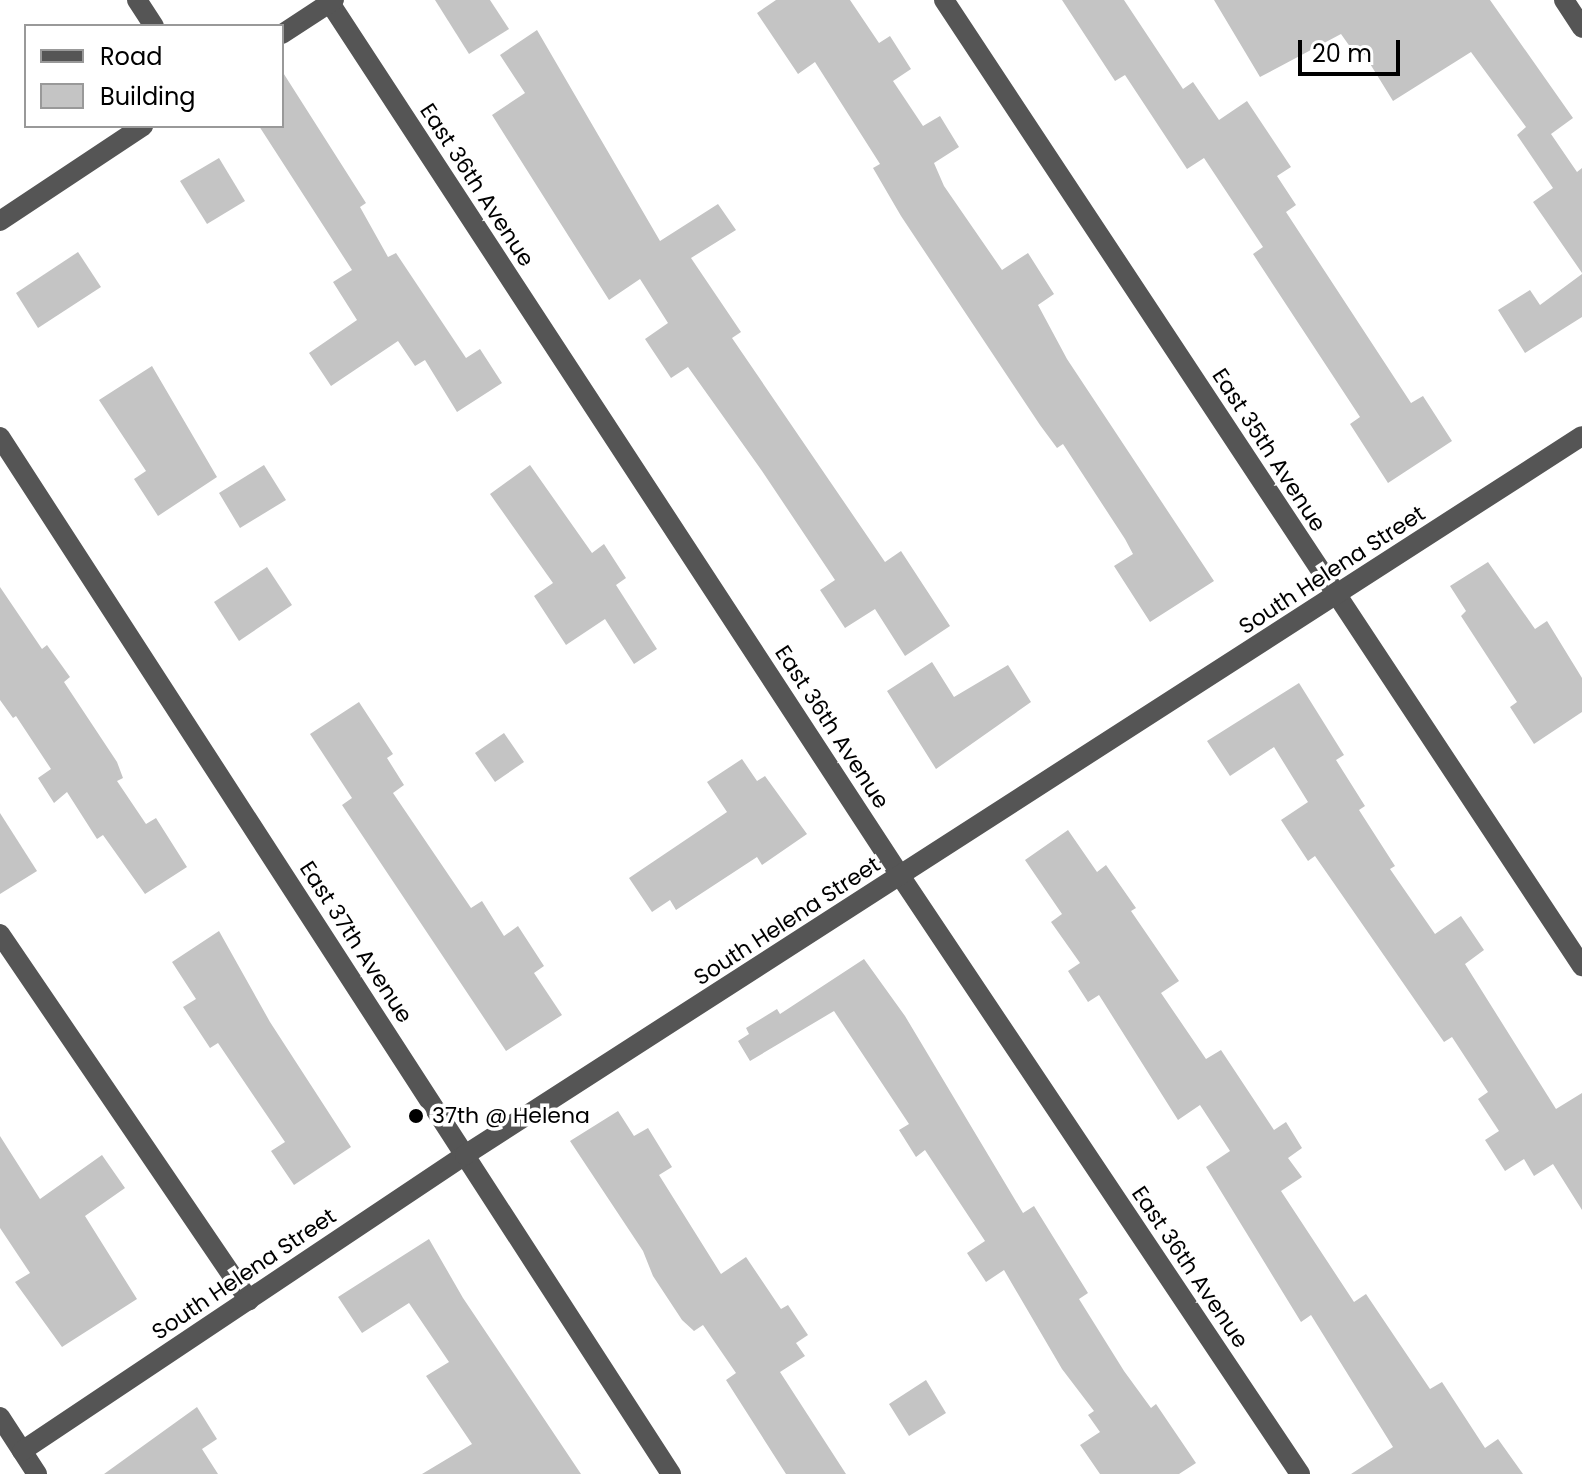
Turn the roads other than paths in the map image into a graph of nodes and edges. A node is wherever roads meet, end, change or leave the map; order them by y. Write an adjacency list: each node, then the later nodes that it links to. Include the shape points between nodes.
1 (137, 0): 5 (street)
2 (944, 0): 12 (street, East 35th Avenue)
3 (1564, 0): 6 (street)
4 (332, 1): 7 (street); 13 (street, East 36th Avenue)
5 (153, 24)
6 (1582, 28)
7 (284, 33)
8 (140, 128): 9 (street)
9 (0, 221)
10 (1582, 436): 12 (street, South Helena Street)
11 (0, 437): 16 (street, East 37th Avenue)
12 (1337, 596): 13 (street, South Helena Street); 15 (street, East 35th Avenue)
13 (901, 877): 16 (street, South Helena Street); 22 (street, East 36th Avenue)
14 (0, 934): 17 (street)
15 (1582, 966)
16 (465, 1155): 17 (street, South Helena Street); 21 (street, East 37th Avenue)
17 (249, 1300): 19 (street, South Helena Street)
18 (0, 1417): 19 (street)
19 (22, 1451): 20 (street)
20 (37, 1474)
21 (671, 1474)
22 (1300, 1474)

